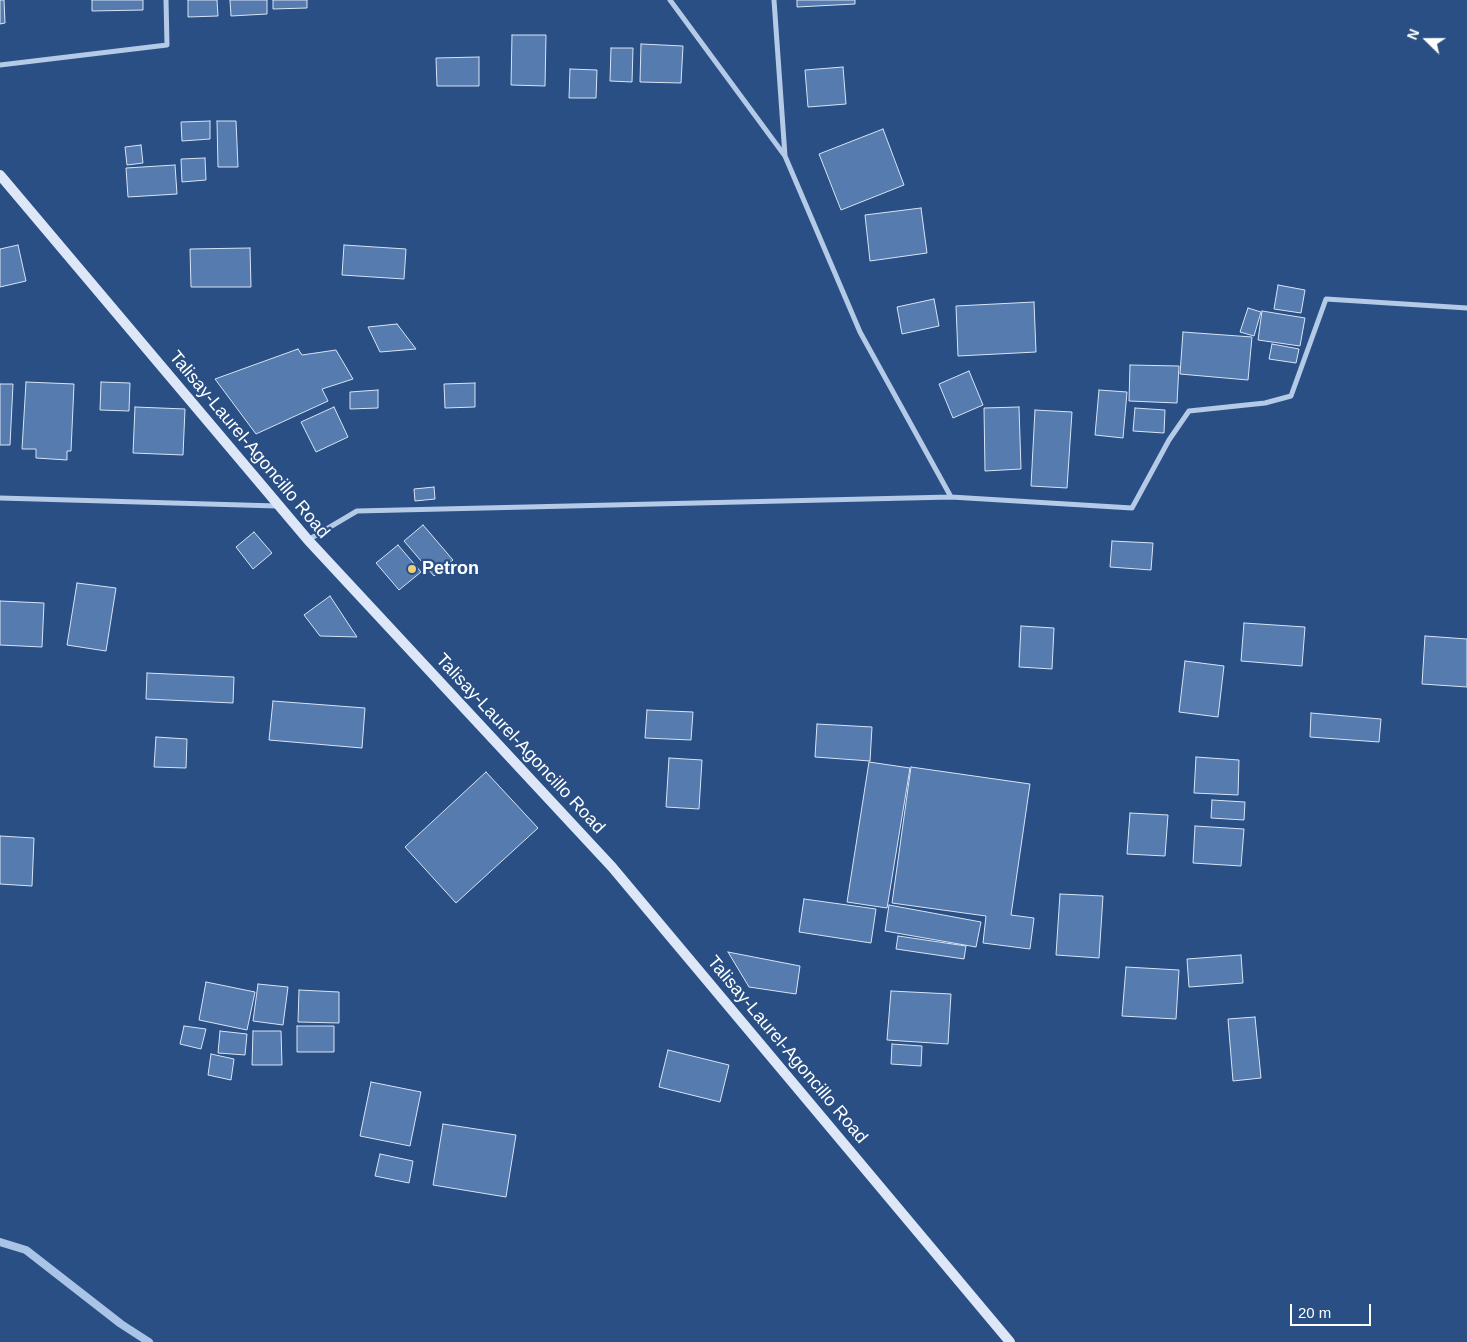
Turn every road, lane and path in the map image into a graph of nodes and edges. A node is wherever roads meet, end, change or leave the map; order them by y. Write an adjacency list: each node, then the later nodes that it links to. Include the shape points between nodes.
1 (166, 0): 4 (street, via 167,45)
2 (670, 0): 5 (street)
3 (774, 0): 5 (street)
4 (0, 65)
5 (785, 156): 8 (street, via 860,332)
6 (0, 175): 10 (main road, Talisay-Laurel-Agoncillo Road)
7 (1467, 308): 8 (street, via 1326,299 1290,396 1266,403 1189,411 1169,440 1132,508)
8 (951, 497): 11 (street, via 357,511)
9 (0, 498): 10 (street)
10 (279, 506): 11 (main road, Talisay-Laurel-Agoncillo Road)
11 (308, 540): 12 (main road, Talisay-Laurel-Agoncillo Road, via 612,867)
12 (1010, 1342)

